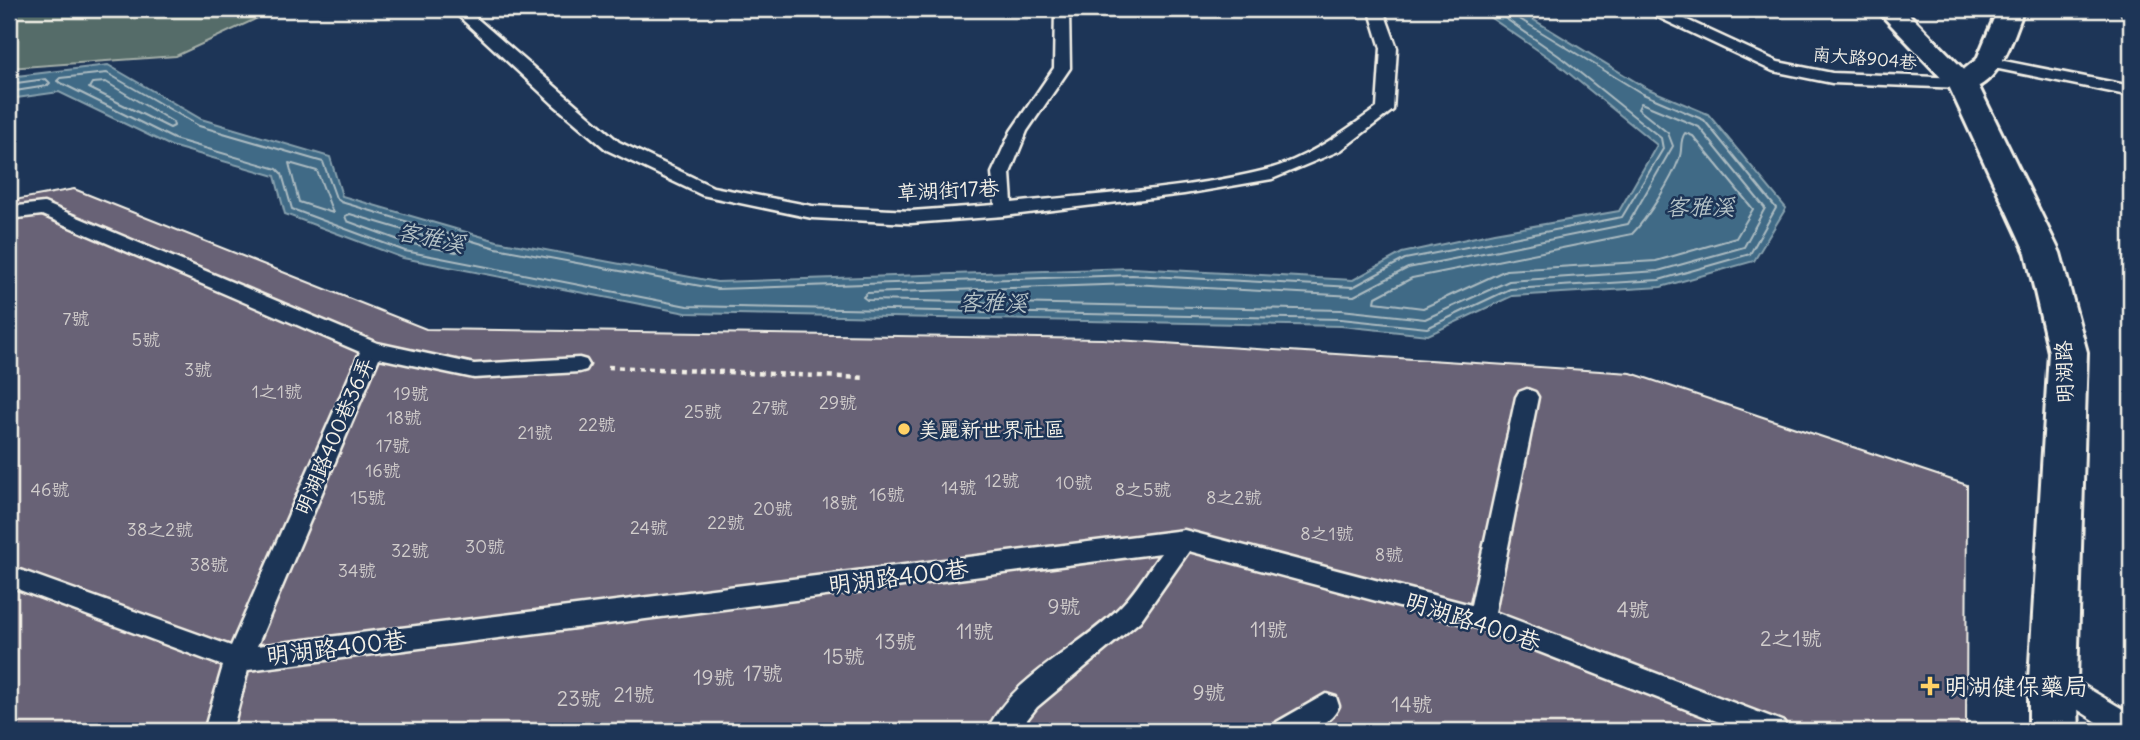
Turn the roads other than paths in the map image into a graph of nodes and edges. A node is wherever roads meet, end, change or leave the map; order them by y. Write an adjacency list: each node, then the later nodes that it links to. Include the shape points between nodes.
1 (458, 9): 11 (lane, 草湖街17巷, via 613,146 708,191 812,212 911,217)
2 (1062, 9): 11 (lane, via 1062,68 1019,131 1001,173)
3 (1652, 9): 9 (lane, 南大路904巷, via 1773,66 1832,78)
4 (1889, 9): 9 (main road, 明湖路)
5 (2011, 9): 9 (main road)
6 (2127, 9): 8 (lane)
7 (1377, 12): 11 (lane, 草湖街17巷, via 1389,48 1385,110 1335,146 1272,174)
8 (2131, 19)
9 (1975, 73): 10 (lane, 南大路904巷); 20 (main road, 明湖路, via 2043,253 2068,352)
10 (2131, 91)
11 (1004, 210)
12 (9, 213): 13 (lane, 明湖路400巷36弄, via 44,209)
13 (372, 349): 14 (lane, via 474,371); 19 (lane, 明湖路400巷36弄)
14 (579, 365)
15 (1527, 397): 18 (lane)
16 (1184, 540): 18 (lane, 明湖路400巷); 19 (lane, 明湖路400巷); 24 (lane, via 1131,613 1028,698)
17 (9, 576): 19 (lane, 明湖路400巷)
18 (1481, 618): 26 (lane, 明湖路400巷)
19 (238, 660): 23 (lane, 明湖路400巷36弄)
20 (2053, 680): 22 (lane); 27 (main road, 明湖路)
21 (1326, 706): 25 (lane)
22 (2131, 729)
23 (218, 731)
24 (1001, 731)
25 (1287, 731)
26 (1774, 731)
27 (2054, 731)

